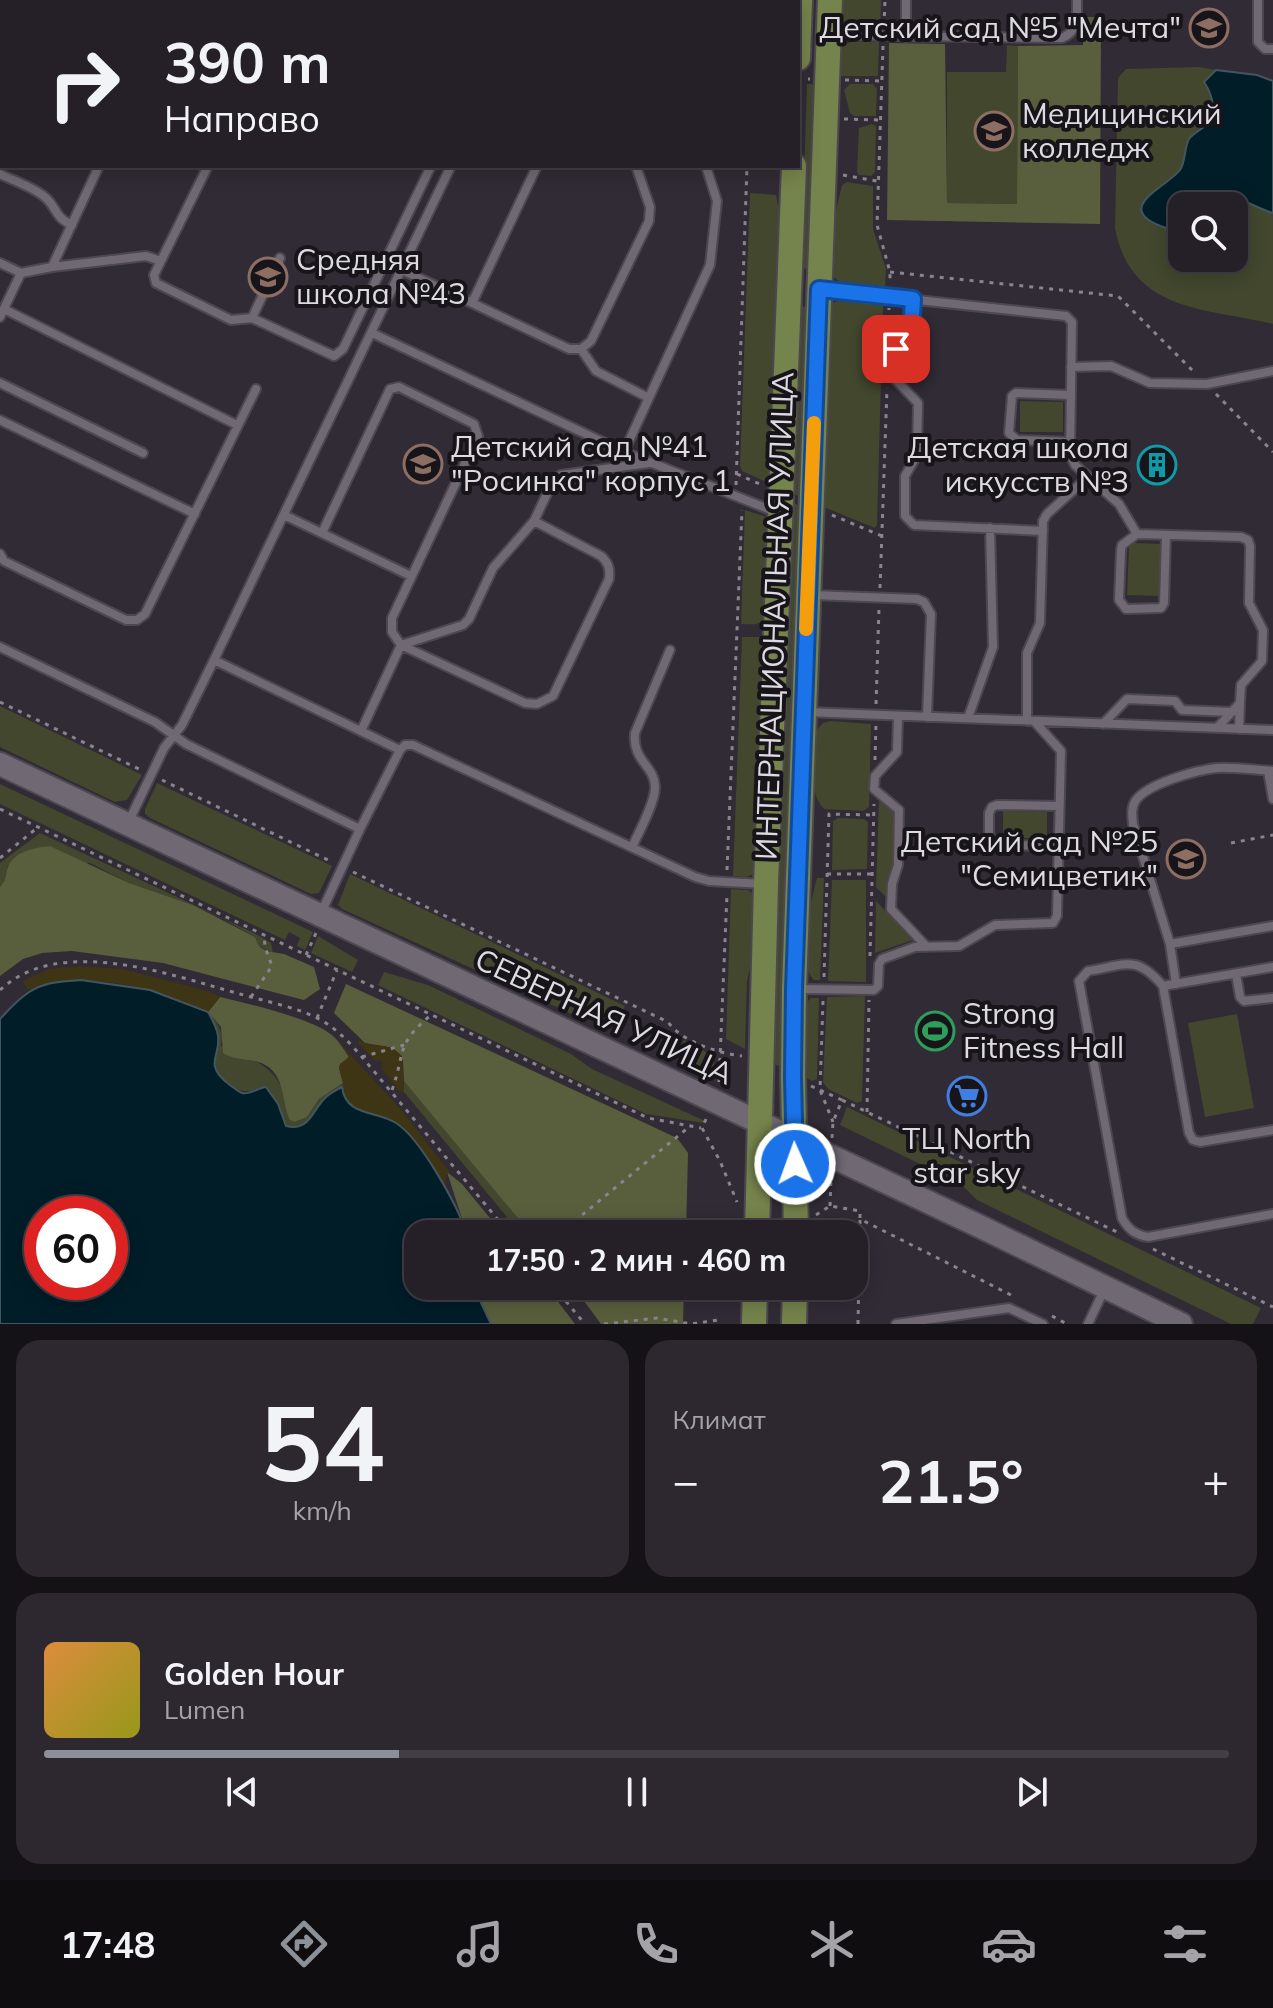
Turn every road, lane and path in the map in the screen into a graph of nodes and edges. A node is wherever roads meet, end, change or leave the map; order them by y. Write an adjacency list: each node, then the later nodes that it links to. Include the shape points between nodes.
1 (830, 0): 6 (main road, ИНТЕРНАЦИОНАЛЬНАЯ УЛИЦА)
2 (885, 0): 7 (path)
3 (906, 0): 8 (lane)
4 (1077, 0): 8 (lane, via 1077,22 1062,38)
5 (1258, 0): 9 (lane, via 1258,42)
6 (829, 35): 7 (lane); 33 (main road, ИНТЕРНАЦИОНАЛЬНАЯ УЛИЦА)
7 (883, 37): 8 (lane); 11 (path)
8 (906, 37)
9 (1273, 49)
10 (844, 119): 11 (path)
11 (879, 120): 23 (path)
12 (843, 163): 23 (path, via 843,177)
13 (98, 168): 24 (lane)
14 (207, 168): 26 (lane)
15 (430, 168): 38 (lane, via 338,354 328,355)
16 (450, 168): 29 (lane)
17 (536, 168): 36 (lane)
18 (637, 168): 41 (lane, via 650,207 649,221 591,341)
19 (707, 168): 49 (lane, via 717,201 710,265)
20 (747, 168): 58 (path, via 736,486)
21 (794, 168): 32 (main road, ИНТЕРНАЦИОНАЛЬНАЯ УЛИЦА)
22 (0, 174): 24 (lane, via 40,194)
23 (878, 181): 30 (path, via 877,225)
24 (72, 225): 28 (lane)
25 (280, 258): 38 (lane)
26 (161, 261): 28 (lane, via 146,256); 38 (lane, via 154,275 159,285 231,320)
27 (0, 263): 31 (lane)
28 (52, 267): 31 (lane)
29 (402, 270): 36 (lane); 39 (lane)
30 (890, 272): 34 (path); 46 (path, via 1118,296)
31 (21, 273): 37 (lane)
32 (789, 289): 33 (main road); 60 (main road, ИНТЕРНАЦИОНАЛЬНАЯ УЛИЦА)
33 (819, 289): 34 (lane); 70 (main road, ИНТЕРНАЦИОНАЛЬНАЯ УЛИЦА)
34 (889, 297): 35 (lane); 40 (path)
35 (913, 299): 42 (lane, via 1066,316 1072,322); 63 (lane, via 911,332 896,349 895,379 918,403 917,455 905,476 905,516 914,525)
36 (472, 303): 41 (lane, via 569,349)
37 (2, 313): 51 (lane)
38 (252, 318)
39 (372, 333): 53 (lane); 61 (lane)
40 (888, 340)
41 (581, 349): 49 (lane, via 596,371)
42 (1071, 367): 46 (lane, via 1111,366 1150,383); 48 (lane)
43 (1273, 371): 46 (lane)
44 (0, 383): 55 (lane)
45 (887, 384): 71 (path)
46 (1207, 384): 54 (path)
47 (256, 389): 51 (lane)
48 (1071, 395): 52 (lane); 52 (lane, via 1016,393 1009,433 1017,440)
49 (649, 398): 53 (lane)
50 (0, 420): 59 (lane)
51 (237, 425): 59 (lane)
52 (1070, 442): 57 (lane, via 1073,461)
53 (624, 452): 56 (lane)
54 (1273, 452)
55 (143, 453)
56 (649, 463): 58 (lane); 62 (lane, via 561,475 554,479)
57 (1088, 477): 64 (lane, via 1047,514); 66 (lane, via 1119,504)
58 (742, 499): 60 (lane); 111 (path)
59 (195, 514): 68 (lane, via 145,614 137,620 126,620 4,561)
60 (781, 514): 112 (main road, ИНТЕРНАЦИОНАЛЬНАЯ УЛИЦА)
61 (284, 515): 65 (lane); 75 (lane)
62 (534, 521): 72 (lane, via 493,568 463,625); 72 (lane, via 601,556 610,571 553,696 525,703)
63 (990, 528): 64 (lane); 83 (lane, via 993,647)
64 (1043, 531): 84 (lane, via 1040,623 1027,653)
65 (322, 533): 69 (lane); 69 (lane, via 387,392 394,386 411,393 474,424 478,436)
66 (1137, 534): 67 (lane); 67 (lane, via 1121,550 1119,600 1126,609 1155,610 1164,603)
67 (1166, 535): 77 (lane, via 1248,540 1249,603 1263,630 1262,661 1241,685)
68 (0, 554)
69 (411, 576): 72 (lane, via 392,618 392,632)
70 (808, 595): 71 (lane); 78 (main road, ИНТЕРНАЦИОНАЛЬНАЯ УЛИЦА)
71 (880, 598): 80 (path); 82 (lane, via 917,599 931,614)
72 (401, 645): 89 (lane)
73 (0, 647): 90 (lane)
74 (670, 650): 106 (lane, via 635,733 639,758 656,788)
75 (214, 660): 89 (lane); 90 (lane)
76 (0, 702): 94 (path)
77 (1240, 703): 79 (lane); 87 (lane)
78 (803, 712): 80 (lane); 124 (main road, ИНТЕРНАЦИОНАЛЬНАЯ УЛИЦА)
79 (1232, 712): 85 (lane, via 1182,710 1175,701 1127,699); 86 (lane)
80 (876, 715): 81 (lane); 95 (path)
81 (898, 716): 82 (lane); 95 (lane, via 897,752)
82 (927, 717): 83 (lane)
83 (968, 718): 84 (lane)
84 (1030, 721): 85 (lane); 97 (lane, via 1061,751)
85 (1103, 724): 86 (lane)
86 (1217, 728): 87 (lane)
87 (1239, 729): 88 (lane)
88 (1273, 730)
89 (361, 731): 91 (lane)
90 (174, 736): 94 (lane); 102 (lane)
91 (400, 750): 102 (lane); 106 (lane, via 413,745)
92 (0, 764): 100 (main road, СЕВЕРНАЯ УЛИЦА)
93 (1270, 771): 96 (lane); 116 (lane, via 1200,771 1154,786 1136,800 1133,824)
94 (151, 775): 100 (lane); 108 (path)
95 (875, 776): 117 (lane, via 874,789 899,810 891,909)
96 (1273, 799)
97 (1059, 806): 105 (lane); 105 (lane, via 997,805 989,813 989,835 997,845)
98 (0, 809): 101 (path)
99 (873, 815): 109 (path, via 829,814)
100 (127, 825): 113 (main road, СЕВЕРНАЯ УЛИЦА)
101 (37, 828): 107 (path); 115 (path)
102 (360, 829): 108 (lane)
103 (1273, 835): 104 (path)
104 (1231, 843)
105 (1059, 846): 117 (lane, via 1053,923 995,925 959,946)
106 (632, 847): 111 (lane, via 703,880)
107 (0, 858)
108 (343, 867): 113 (lane); 132 (path, via 668,1022 674,1031)
109 (827, 874): 110 (path); 126 (path)
110 (872, 874)
111 (727, 882): 112 (lane); 132 (path)
112 (766, 884): 137 (main road, ИНТЕРНАЦИОНАЛЬНАЯ УЛИЦА)
113 (322, 918): 118 (path); 135 (main road, СЕВЕРНАЯ УЛИЦА)
114 (1273, 926): 116 (lane)
115 (264, 934): 118 (path); 127 (path, via 272,966)
116 (1170, 944): 122 (lane)
117 (926, 946): 126 (lane, via 882,959 874,990)
118 (306, 955): 120 (path)
119 (1273, 967): 121 (lane)
120 (337, 970): 129 (path); 130 (path)
121 (1236, 974): 122 (lane); 128 (lane, via 1244,1001)
122 (1176, 984): 123 (lane)
123 (1163, 986): 140 (lane, via 1193,1140); 145 (lane, via 1135,964 1088,971 1079,981 1122,1218 1133,1231 1148,1237)
124 (794, 989): 126 (lane); 141 (main road, ИНТЕРНАЦИОНАЛЬНАЯ УЛИЦА)
125 (0, 990): 127 (path, via 40,967 92,962)
126 (823, 990): 136 (path, via 820,1090)
127 (251, 997): 130 (path)
128 (1273, 998)
129 (431, 1015): 131 (path); 138 (path, via 648,1118)
130 (317, 1018): 133 (path)
131 (404, 1045): 133 (path); 134 (path)
132 (722, 1054): 135 (path)
133 (362, 1057): 134 (path)
134 (391, 1092): 146 (path)
135 (714, 1102): 137 (main road, СЕВЕРНАЯ УЛИЦА); 139 (path)
136 (833, 1122): 142 (path); 150 (path, via 842,1100)
137 (759, 1123): 141 (main road, СЕВЕРНАЯ УЛИЦА); 148 (main road, ИНТЕРНАЦИОНАЛЬНАЯ УЛИЦА)
138 (690, 1126): 139 (path); 147 (path)
139 (702, 1128): 144 (path, via 737,1200)
140 (1273, 1130)
141 (795, 1139): 142 (main road, СЕВЕРНАЯ УЛИЦА); 149 (main road, ИНТЕРНАЦИОНАЛЬНАЯ УЛИЦА)
142 (832, 1157): 143 (path); 152 (main road, СЕВЕРНАЯ УЛИЦА)
143 (830, 1206)
144 (737, 1214)
145 (1273, 1214)
146 (498, 1220)
147 (576, 1220)
148 (757, 1220)
149 (796, 1220)
150 (1119, 1233)
151 (1147, 1247): 157 (path)
152 (1106, 1287): 168 (lane); 169 (main road, СЕВЕРНАЯ УЛИЦА)
153 (1012, 1296): 164 (path, via 860,1219)
154 (565, 1300): 159 (path)
155 (755, 1300): 162 (main road)
156 (795, 1300): 163 (main road)
157 (1273, 1307)
158 (1040, 1310): 167 (path)
159 (585, 1324)
160 (604, 1324): 161 (path, via 657,1318)
161 (718, 1324)
162 (754, 1324)
163 (794, 1324)
164 (858, 1324)
165 (896, 1324): 166 (lane, via 1009,1308)
166 (1043, 1324)
167 (1067, 1324)
168 (1088, 1324)
169 (1181, 1324)

